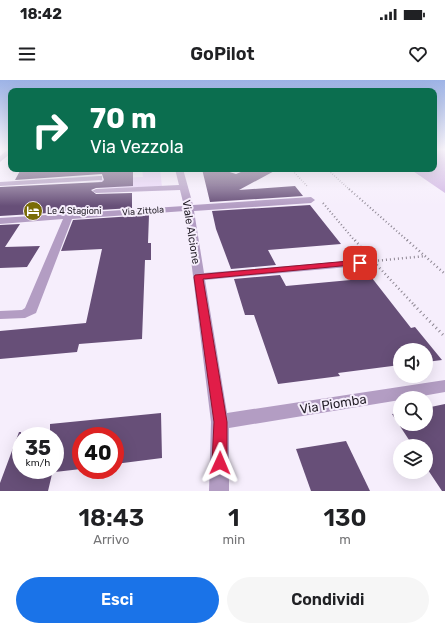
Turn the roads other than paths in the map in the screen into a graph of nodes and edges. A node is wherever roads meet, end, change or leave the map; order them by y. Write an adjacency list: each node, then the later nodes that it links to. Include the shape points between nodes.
1 (180, 172): 4 (street, Viale Alcione)
2 (97, 173): 3 (street)
3 (0, 184)
4 (184, 187): 5 (street, Viale Alcione); 7 (street, Viale Alcione)
5 (96, 191)
6 (310, 200): 7 (street, Via Zittola)
7 (189, 208): 8 (street, Via Zittola); 11 (street, Viale Alcione)
8 (69, 216): 9 (street, Via Zittola); 12 (street, via 31,310 25,314)
9 (0, 221)
10 (360, 263): 11 (street)
11 (198, 277): 14 (street, Viale Alcione)
12 (0, 316)
13 (445, 386): 14 (street, Via Piomba)
14 (220, 422): 15 (street, Viale Alcione)
15 (220, 491)

